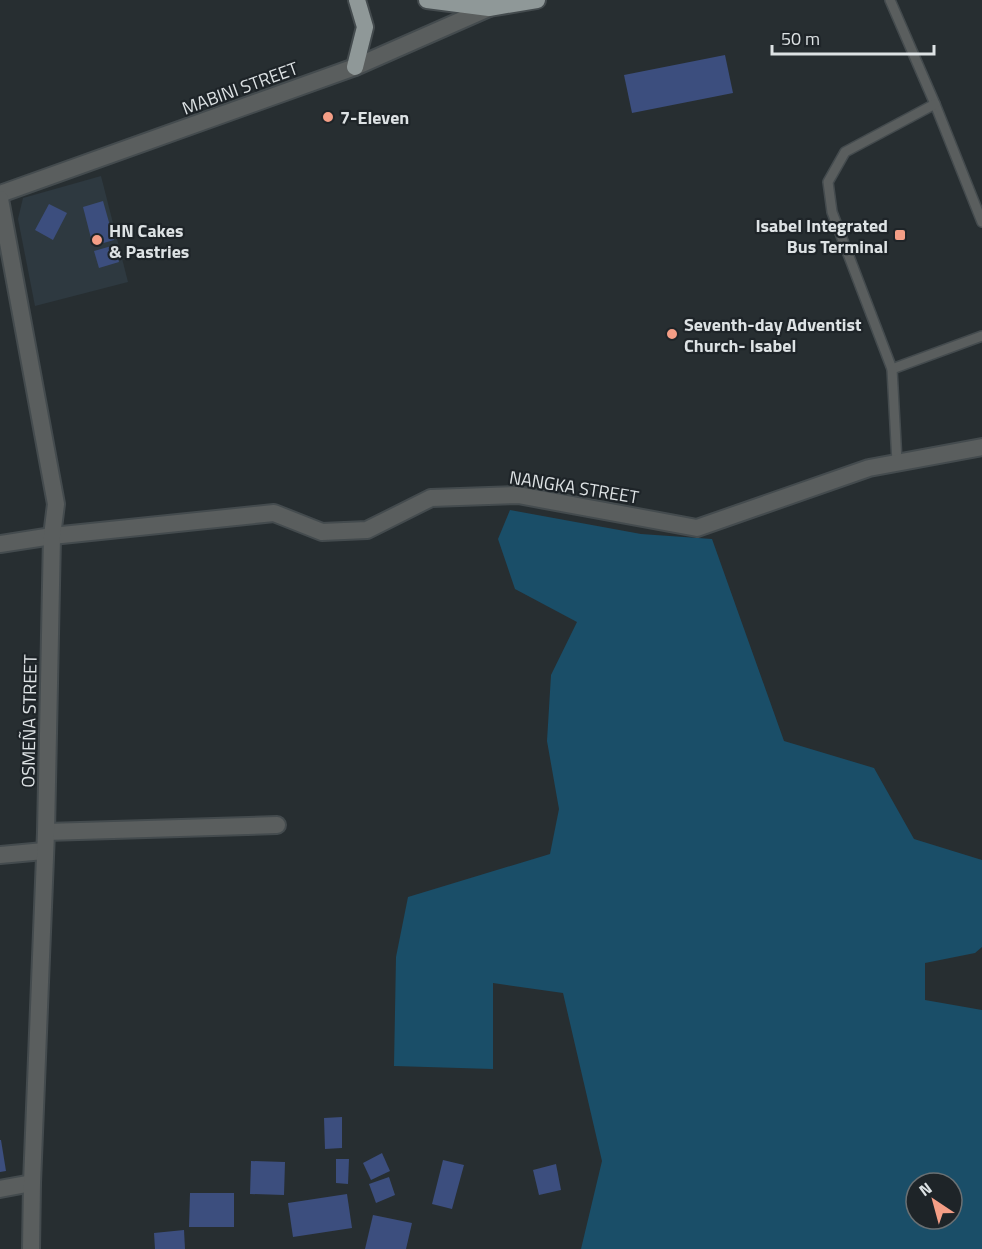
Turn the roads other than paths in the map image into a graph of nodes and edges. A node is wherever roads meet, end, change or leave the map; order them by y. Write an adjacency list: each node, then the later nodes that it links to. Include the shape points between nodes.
1 (357, 0): 6 (highway, via 366,27)
2 (427, 0): 5 (highway)
3 (537, 0): 5 (highway)
4 (890, 0): 7 (lane)
5 (489, 8): 6 (street, MABINI STREET)
6 (355, 67): 8 (street, MABINI STREET)
7 (934, 104): 10 (lane); 12 (lane, via 844,152 828,182 832,212)
8 (0, 194)
9 (0, 199): 15 (street, OSMEÑA STREET, via 56,504)
10 (982, 222)
11 (982, 336): 12 (lane)
12 (892, 369): 14 (lane)
13 (981, 450): 14 (street, NANGKA STREET)
14 (897, 462): 15 (street, NANGKA STREET, via 869,468 697,528 518,495 431,498 368,530 322,532 274,513)
15 (52, 536): 16 (street, NANGKA STREET); 18 (street, OSMEÑA STREET)
16 (0, 544)
17 (277, 825): 18 (street)
18 (46, 832): 19 (street, OSMEÑA STREET)
19 (44, 850): 20 (street); 21 (street, OSMEÑA STREET)
20 (0, 855)
21 (32, 1183): 22 (street); 23 (street, OSMEÑA STREET)
22 (0, 1189)
23 (32, 1249)

